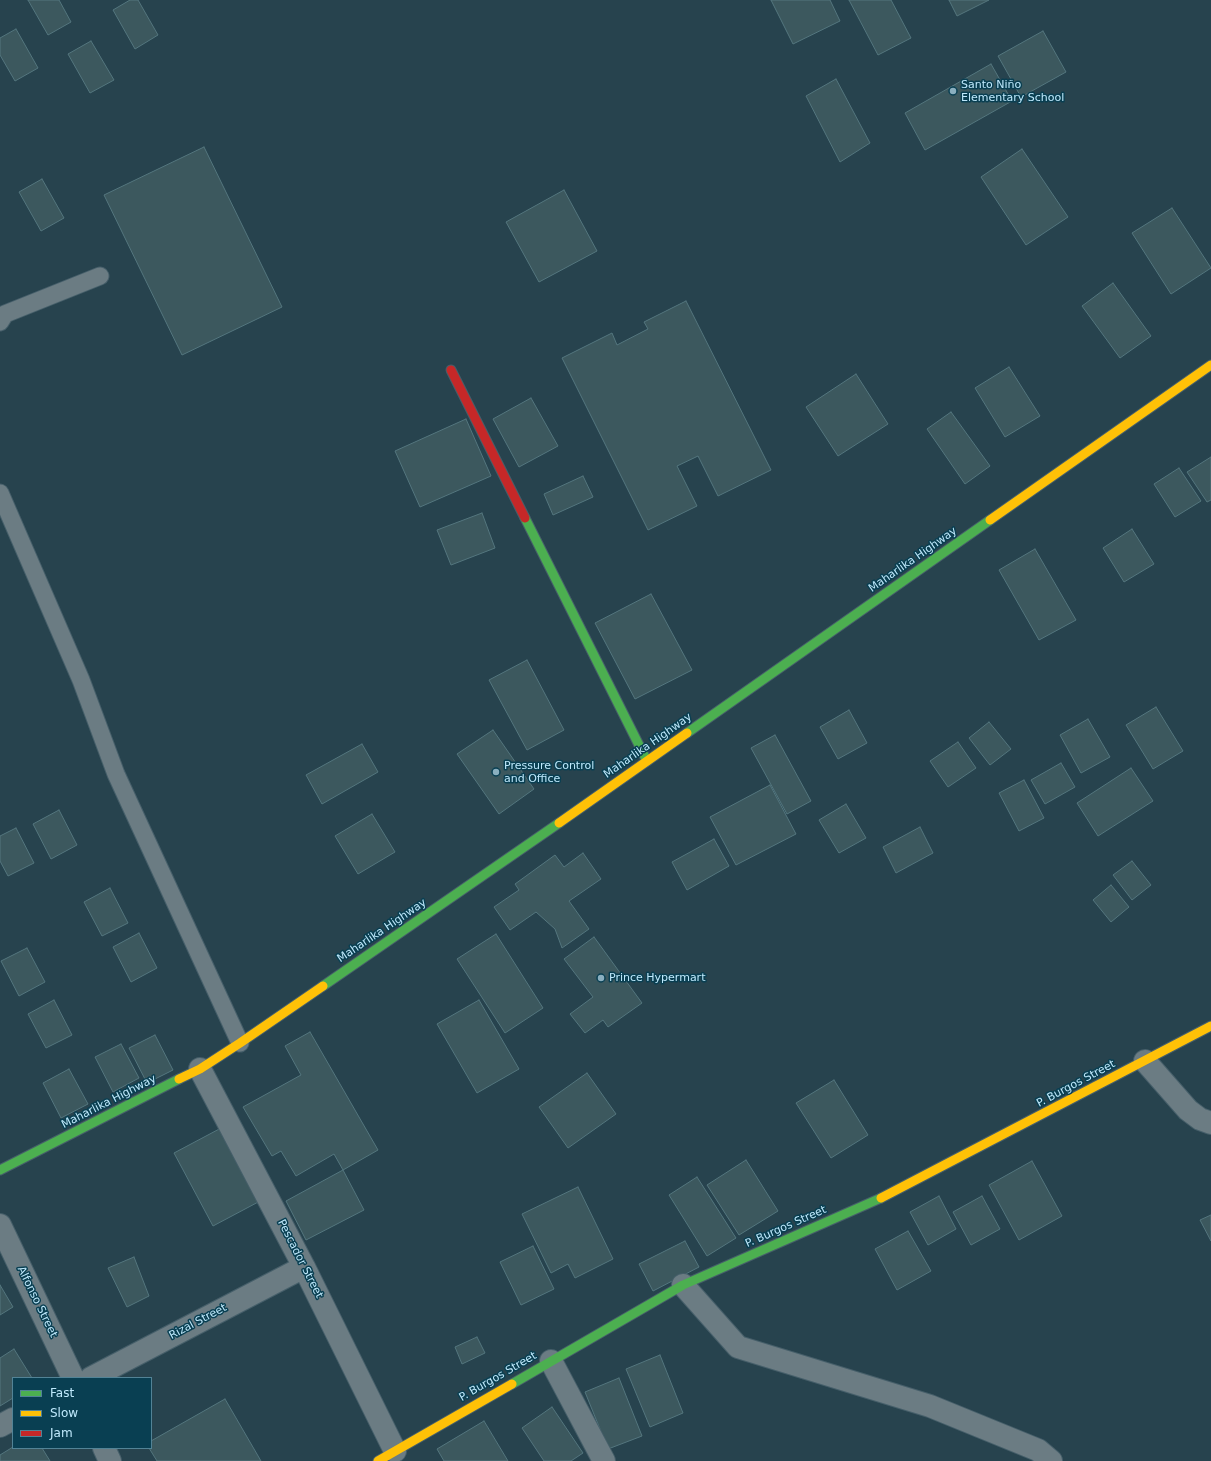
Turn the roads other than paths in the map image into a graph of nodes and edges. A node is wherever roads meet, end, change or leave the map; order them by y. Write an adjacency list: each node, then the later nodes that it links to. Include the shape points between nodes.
1 (100, 276): 2 (lane, via 6,314)
2 (0, 322)
3 (1211, 365): 6 (main road, Maharlika Highway)
4 (451, 370): 6 (main road)
5 (0, 493): 8 (lane, via 81,680 116,774)
6 (647, 761): 8 (main road, Maharlika Highway)
7 (1211, 1026): 9 (main road, P. Burgos Street)
8 (240, 1043): 10 (main road, Maharlika Highway)
9 (1145, 1061): 11 (street, via 1188,1110); 15 (main road, P. Burgos Street, via 889,1195)
10 (200, 1069): 12 (main road, Maharlika Highway); 14 (street, Pescador Street)
11 (1211, 1123)
12 (0, 1170)
13 (0, 1225): 17 (street, Alfonso Street)
14 (304, 1267): 18 (street, Rizal Street); 22 (street, Pescador Street)
15 (683, 1285): 16 (main road, P. Burgos Street); 25 (street, via 738,1347 930,1406 1038,1450)
16 (551, 1361): 22 (main road, P. Burgos Street); 24 (street)
17 (73, 1377)
18 (93, 1377)
19 (12, 1420): 20 (street)
20 (0, 1426)
21 (104, 1449): 23 (street)
22 (386, 1456)
23 (110, 1461)
24 (604, 1461)
25 (1051, 1461)

